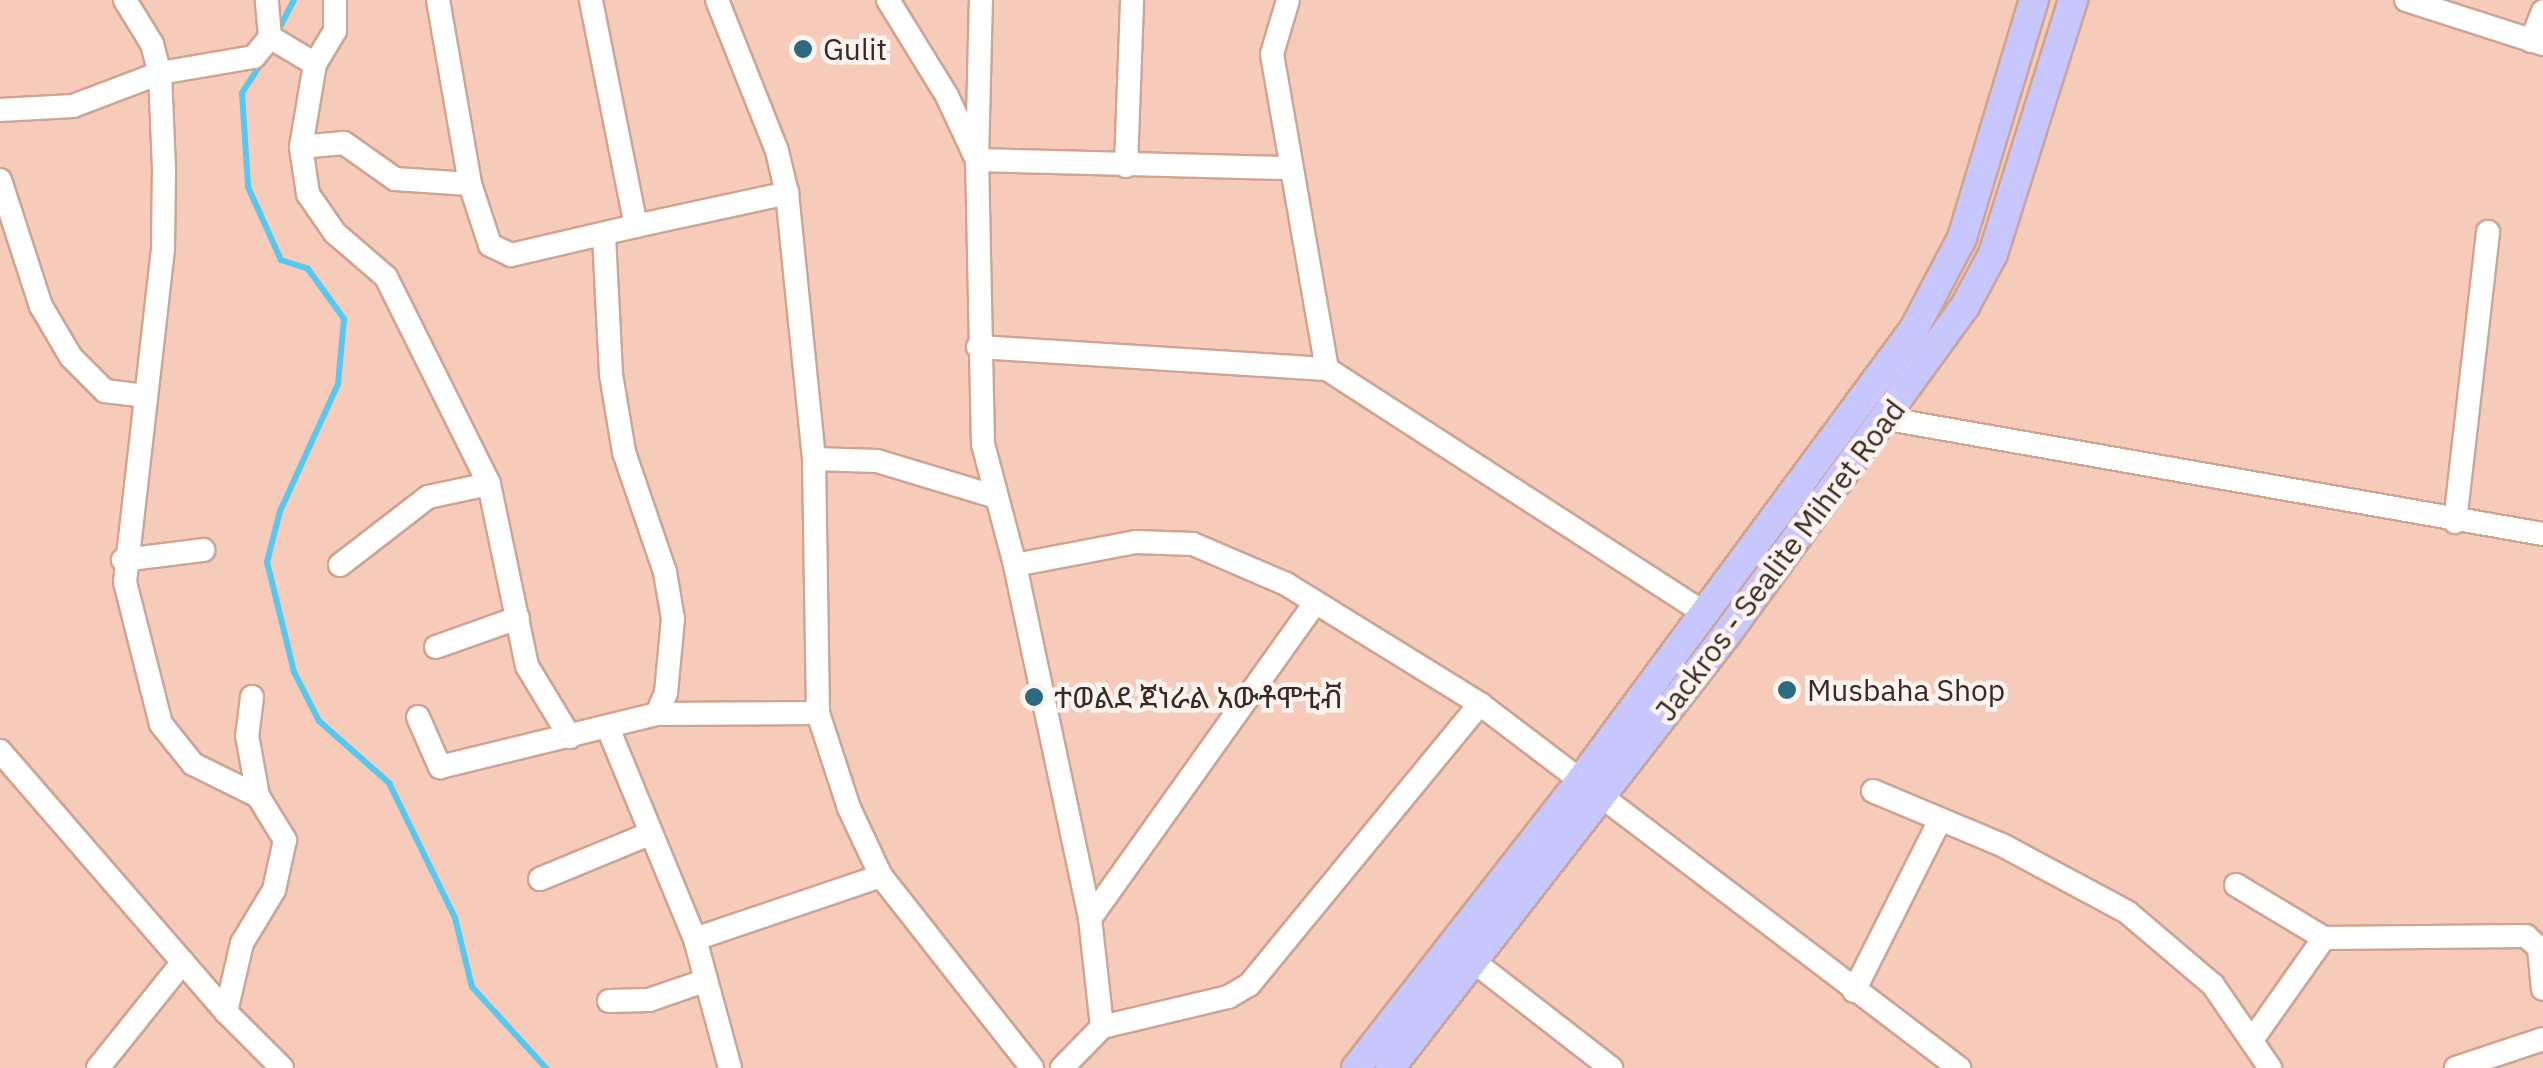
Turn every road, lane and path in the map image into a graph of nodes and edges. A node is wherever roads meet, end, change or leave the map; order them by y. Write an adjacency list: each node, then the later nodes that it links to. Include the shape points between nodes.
1 (125, 0): 20 (street, via 152,44)
2 (267, 0): 16 (street)
3 (335, 0): 19 (street, via 335,31)
4 (438, 0): 27 (street)
5 (592, 0): 29 (street)
6 (717, 0): 28 (street)
7 (888, 0): 23 (street)
8 (980, 0): 23 (street)
9 (1132, 0): 24 (street)
10 (1288, 0): 25 (street, via 1272,54)
11 (2034, 0): 15 (main road)
12 (2073, 0): 18 (main road, Jackros - Sealite Mihret Road)
13 (2406, 0): 17 (street)
14 (2543, 11): 17 (street)
15 (2022, 32): 18 (main road); 46 (main road, via 1962,238 1940,287)
16 (270, 37): 19 (street); 20 (street, via 254,56)
17 (2537, 42)
18 (2058, 43): 35 (main road, Jackros - Sealite Mihret Road, via 1993,254)
19 (315, 64): 22 (street)
20 (160, 73): 21 (street, via 74,106); 34 (street, via 163,249)
21 (0, 110)
22 (302, 147): 27 (street, via 344,143 395,179); 37 (street, via 308,194 335,233 386,277)
23 (977, 160): 24 (street); 32 (street)
24 (1126, 166): 25 (street)
25 (1290, 168): 33 (street)
26 (0, 180): 34 (street, via 41,306 71,358 105,390)
27 (470, 184): 31 (street, via 499,254)
28 (787, 193): 29 (street); 36 (street)
29 (636, 226): 31 (street)
30 (2488, 232): 39 (street)
31 (604, 236): 51 (street, via 604,300 621,432 673,619 672,666)
32 (978, 348): 33 (street); 38 (street)
33 (1327, 369): 46 (street)
34 (143, 396): 42 (street)
35 (1888, 419): 39 (street); 57 (main road, Jackros - Sealite Mihret Road)
36 (814, 459): 38 (street, via 877,461); 52 (street)
37 (489, 484): 43 (street, via 428,497); 47 (street)
38 (993, 496): 44 (street)
39 (2455, 522): 40 (street)
40 (2543, 534)
41 (203, 550): 42 (street)
42 (123, 560): 59 (street, via 161,724 193,764)
43 (340, 564)
44 (1015, 565): 45 (street, via 1136,542 1193,544 1234,557); 65 (street)
45 (1315, 603): 50 (street); 65 (street)
46 (1706, 614): 57 (main road)
47 (518, 618): 48 (street); 55 (street, via 527,666)
48 (436, 647)
49 (252, 697): 59 (street, via 247,735)
50 (1480, 704): 57 (street); 75 (street, via 1249,985 1228,997)
51 (657, 714): 52 (street); 54 (street)
52 (818, 714): 62 (street, via 842,792)
53 (418, 717): 55 (street, via 440,767)
54 (608, 728): 55 (street); 61 (street)
55 (570, 737)
56 (0, 751): 69 (street)
57 (1592, 786): 68 (main road, Jackros - Sealite Mihret Road); 72 (street); 83 (main road)
58 (1873, 791): 60 (street)
59 (258, 796): 74 (street, via 286,840 284,861 242,943)
60 (1940, 820): 72 (street); 77 (street, via 2127,912 2212,985)
61 (649, 834): 63 (street); 67 (street)
62 (882, 876): 67 (street); 81 (street)
63 (540, 879)
64 (2236, 885): 66 (street)
65 (1090, 918): 75 (street)
66 (2324, 938): 71 (street, via 2526,936 2539,948); 77 (street)
67 (695, 939): 70 (street)
68 (1473, 961): 84 (main road, Jackros - Sealite Mihret Road); 85 (street)
69 (183, 962): 74 (street); 78 (street)
70 (704, 981): 73 (street, via 649,1000); 80 (street)
71 (2543, 989)
72 (1854, 991): 86 (street)
73 (609, 1001)
74 (226, 1012): 79 (street)
75 (1102, 1027): 82 (street)
76 (2543, 1039): 88 (street)
77 (2252, 1040): 87 (street)
78 (98, 1068)
79 (282, 1068)
80 (730, 1068)
81 (1032, 1068)
82 (1062, 1068)
83 (1356, 1068)
84 (1390, 1068)
85 (1611, 1068)
86 (1959, 1068)
87 (2270, 1068)
88 (2456, 1068)

